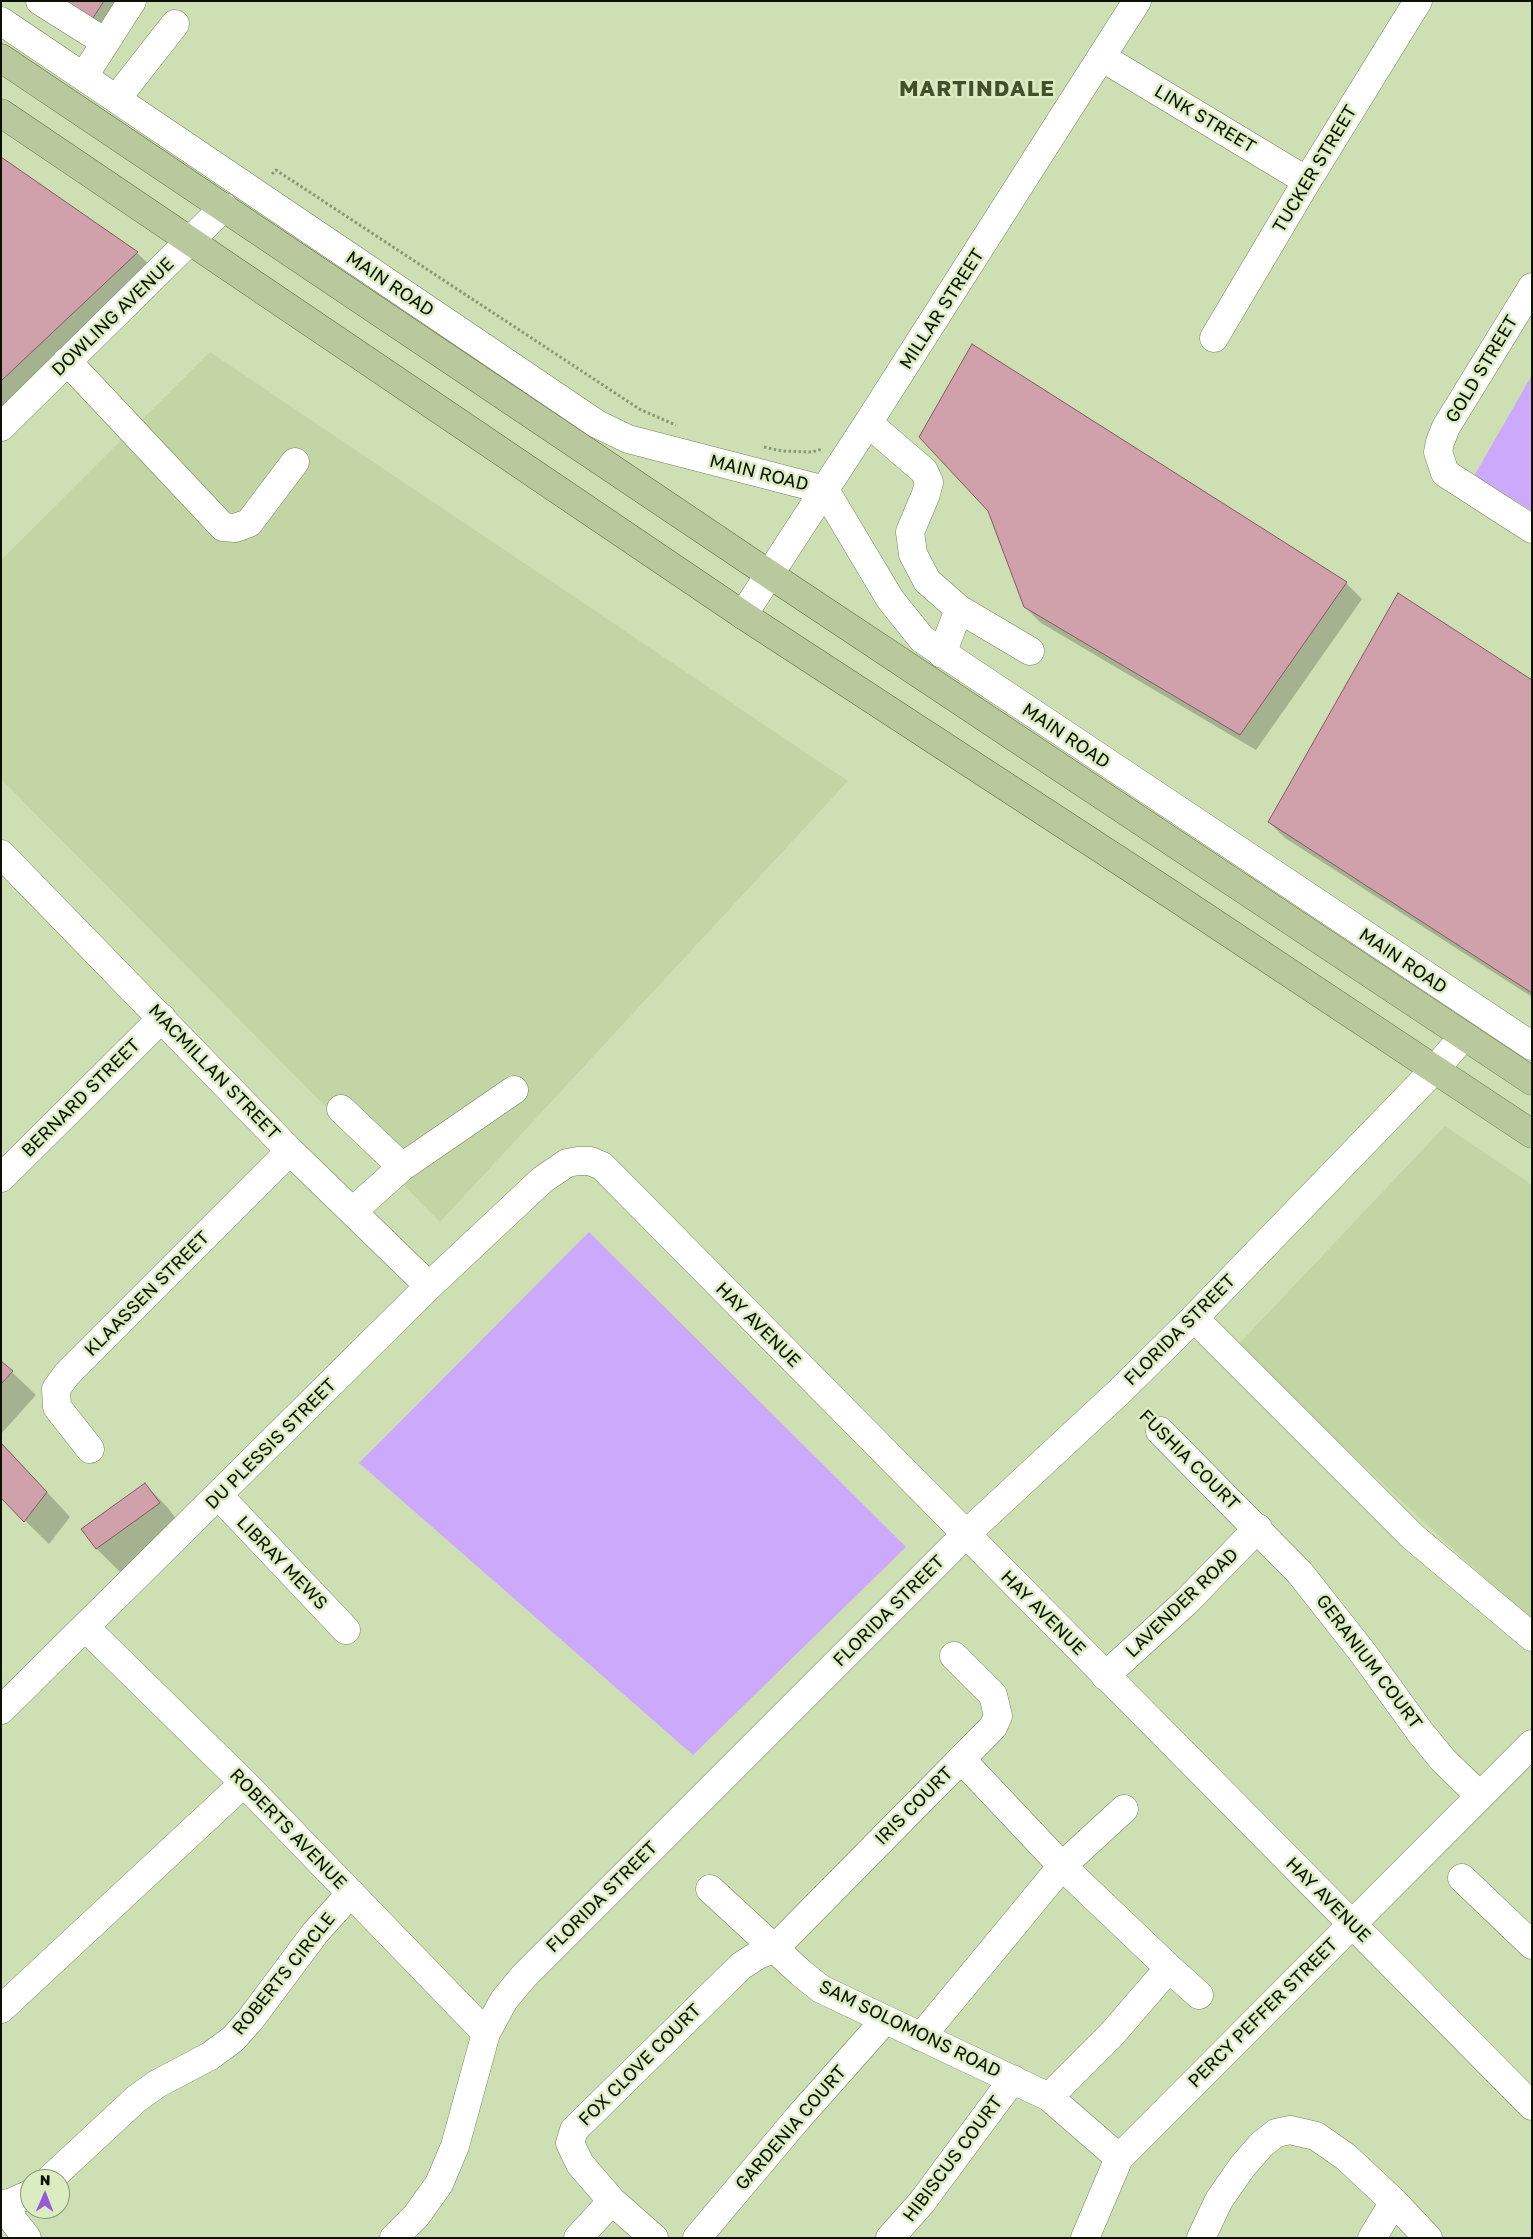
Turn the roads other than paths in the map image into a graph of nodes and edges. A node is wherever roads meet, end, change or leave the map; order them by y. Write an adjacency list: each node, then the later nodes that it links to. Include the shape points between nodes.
1 (40, 1): 5 (street)
2 (1137, 1): 10 (street, MILLAR STREET)
3 (1418, 1): 14 (street, TUCKER STREET)
4 (122, 5): 8 (street)
5 (78, 11): 8 (street)
6 (1, 21): 11 (street, MAIN ROAD)
7 (176, 24): 12 (street)
8 (105, 42): 11 (street)
9 (1, 58): 15 (main road, MAIN ROAD)
10 (1103, 58): 14 (street, LINK STREET); 20 (street, MILLAR STREET)
11 (84, 76): 12 (street, MAIN ROAD)
12 (117, 98): 23 (street, MAIN ROAD, via 605,429 628,439)
13 (1, 113): 16 (main road)
14 (1306, 182): 18 (street, TUCKER STREET)
15 (224, 207): 16 (street, DOWLING AVENUE); 25 (main road, MAIN ROAD)
16 (192, 240): 19 (street, DOWLING AVENUE); 27 (main road)
17 (1532, 288): 24 (street, GOLD STREET, via 1446,427 1438,452 1445,473)
18 (1214, 338)
19 (67, 361): 21 (street, DOWLING AVENUE); 22 (street, via 223,527 236,528 249,523)
20 (868, 424): 23 (street, MILLAR STREET); 26 (street, via 924,471 929,482 910,532 913,554 927,580)
21 (1, 427)
22 (295, 462)
23 (825, 490): 25 (street, MILLAR STREET); 29 (street, MAIN ROAD, via 904,619 922,639)
24 (1532, 529)
25 (769, 574): 27 (street, MILLAR STREET); 32 (main road, MAIN ROAD)
26 (958, 609): 28 (street); 29 (street)
27 (743, 615): 34 (main road)
28 (1030, 651)
29 (942, 654): 33 (street, MAIN ROAD)
30 (1, 854): 31 (street, MACMILLAN STREET)
31 (162, 1018): 39 (street, MACMILLAN STREET); 41 (street, BERNARD STREET)
32 (1464, 1036): 34 (street, FLORIDA STREET); 35 (main road, MAIN ROAD)
33 (1532, 1046)
34 (1435, 1068): 38 (main road); 45 (street, FLORIDA STREET)
35 (1532, 1081)
36 (514, 1090): 40 (street)
37 (341, 1110): 40 (street)
38 (1532, 1134)
39 (290, 1151): 43 (street, MACMILLAN STREET); 47 (street, KLAASSEN STREET, via 66,1374 56,1389 57,1408)
40 (402, 1167): 43 (street)
41 (1, 1178)
42 (542, 1180): 44 (street, DU PLESSIS STREET); 50 (street, HAY AVENUE, via 566,1163 578,1160 602,1166)
43 (353, 1211): 44 (street, MACMILLAN STREET)
44 (429, 1286): 48 (street, DU PLESSIS STREET)
45 (1194, 1318): 50 (street, FLORIDA STREET); 53 (street, via 1412,1537)
46 (1160, 1431): 49 (street, FUSHIA COURT)
47 (90, 1449)
48 (219, 1496): 51 (street, DU PLESSIS STREET, via 99,1599); 52 (street, LIBRAY MEWS)
49 (1258, 1528): 55 (street, LAVENDER ROAD, via 1186,1602); 60 (street, GERANIUM COURT, via 1325,1603 1443,1760)
50 (965, 1534): 55 (street, HAY AVENUE); 73 (street, FLORIDA STREET, via 538,1962 504,2000)
51 (86, 1628): 56 (street, DU PLESSIS STREET); 59 (street, ROBERTS AVENUE)
52 (346, 1630)
53 (1532, 1637)
54 (954, 1656): 58 (street, IRIS COURT, via 993,1695 998,1716 992,1727)
55 (1105, 1676): 66 (street, HAY AVENUE)
56 (1, 1710)
57 (1532, 1744): 60 (street, PERCY PEFFER STREET)
58 (961, 1759): 62 (street); 68 (street, IRIS COURT)
59 (244, 1783): 65 (street, ROBERTS AVENUE); 71 (street)
60 (1480, 1796): 66 (street, PERCY PEFFER STREET)
61 (1124, 1809): 62 (street)
62 (1062, 1866): 69 (street); 74 (street)
63 (1462, 1878): 67 (street)
64 (710, 1889): 68 (street, SAM SOLOMONS ROAD)
65 (351, 1894): 73 (street, ROBERTS AVENUE); 79 (street, ROBERTS CIRCLE, via 233,2039 136,2099)
66 (1352, 1924): 77 (street, HAY AVENUE); 78 (street, PERCY PEFFER STREET)
67 (1532, 1945)
68 (774, 1948): 72 (street, SAM SOLOMONS ROAD, via 821,1988); 81 (street, FOX CLOVE COURT, via 740,1966 574,2130 570,2143 573,2152)
69 (1169, 1968): 70 (street); 76 (street, via 1112,2034)
70 (1199, 1995)
71 (1, 2009)
72 (886, 2020): 74 (street, SAM SOLOMONS ROAD); 88 (street, GARDENIA COURT)
73 (486, 2033): 85 (street, FLORIDA STREET, via 455,2146 438,2184 416,2216)
74 (921, 2036): 75 (street, SAM SOLOMONS ROAD)
75 (1013, 2079): 76 (street, SAM SOLOMONS ROAD); 89 (street, HIBISCUS COURT, via 922,2202)
76 (1050, 2097): 78 (street, SAM SOLOMONS ROAD)
77 (1532, 2106)
78 (1119, 2158): 90 (street, PERCY PEFFER STREET)
79 (61, 2169)
80 (20, 2198): 83 (street)
81 (612, 2201): 86 (street); 87 (street, FOX CLOVE COURT)
82 (1394, 2202): 91 (street, via 1346,2157 1316,2136 1290,2130 1276,2133 1242,2167 1219,2200); 92 (street); 93 (street)
83 (1, 2204): 84 (street)
84 (27, 2238)
85 (394, 2238)
86 (578, 2238)
87 (654, 2238)
88 (697, 2238)
89 (890, 2238)
90 (1085, 2238)
91 (1201, 2238)
92 (1372, 2238)
93 (1428, 2238)

